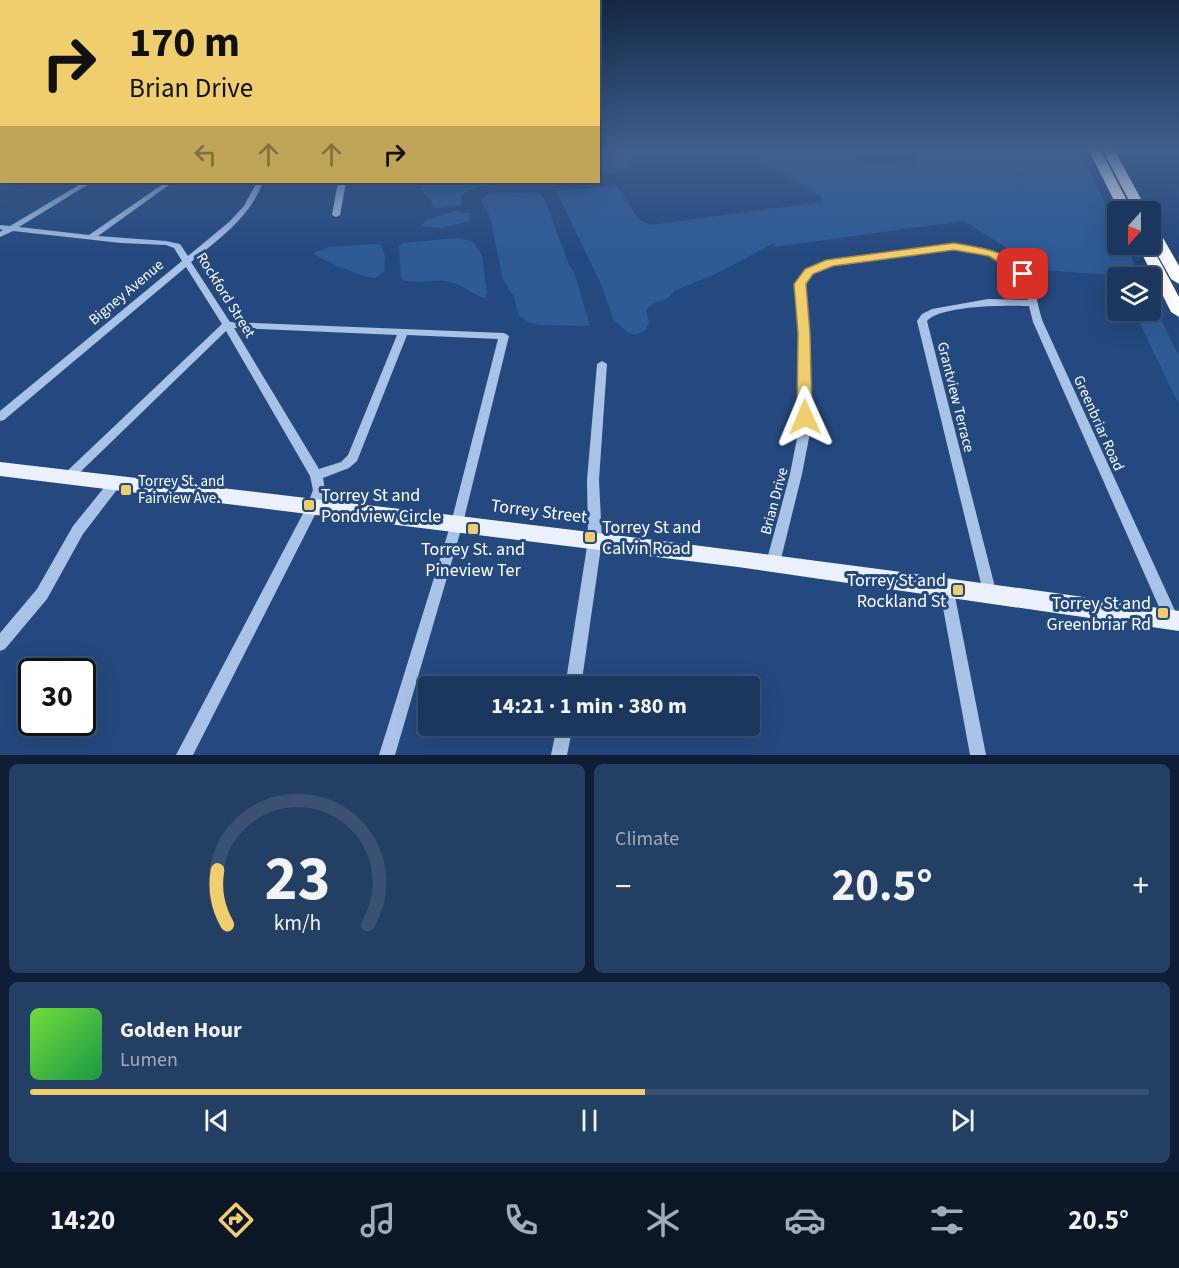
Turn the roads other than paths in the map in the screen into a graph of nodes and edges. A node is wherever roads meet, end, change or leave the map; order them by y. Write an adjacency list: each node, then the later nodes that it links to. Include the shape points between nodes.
1 (84, 184): 11 (street)
2 (167, 184): 13 (street)
3 (259, 184): 17 (street, Bigney Avenue, via 239,217)
4 (342, 184): 9 (street)
5 (1112, 184): 7 (highway)
6 (1127, 184): 8 (highway)
7 (1121, 201)
8 (1136, 201)
9 (336, 215)
10 (0, 227): 11 (street, Rockford Street)
11 (12, 228): 12 (street); 13 (street, Rockford Street)
12 (0, 236)
13 (91, 237): 17 (street, Rockford Street, via 170,244 179,248)
14 (1161, 247): 18 (highway)
15 (988, 252): 19 (street, Greenbriar Road, via 1020,271 1027,282); 32 (street, Brian Drive, via 939,248 830,263 804,277 800,284 804,433)
16 (1150, 255): 20 (highway)
17 (186, 262): 21 (street, Rockford Street); 24 (street, Bigney Avenue)
18 (1179, 279)
19 (1031, 303): 34 (street, Grantview Terrace, via 988,302 932,312 922,321); 35 (street, Greenbriar Road)
20 (1179, 312)
21 (227, 325): 22 (street); 26 (street, Rockford Street); 27 (street)
22 (403, 332): 26 (street, via 353,458 345,465); 30 (street, via 504,336)
23 (602, 364): 31 (street, via 593,480)
24 (0, 417)
25 (0, 469): 27 (main road, Torrey Street)
26 (316, 475): 29 (street, via 319,490)
27 (69, 477): 28 (main road, Torrey Street)
28 (115, 483): 29 (main road, Torrey Street); 36 (street, via 78,530 42,594)
29 (313, 507): 30 (main road, Torrey Street); 39 (street)
30 (457, 523): 31 (main road, Torrey Street); 40 (street)
31 (595, 540): 32 (main road, Torrey Street); 37 (street)
32 (773, 563): 33 (main road, Torrey Street)
33 (946, 586): 34 (main road, Torrey Street); 42 (street)
34 (989, 591): 35 (main road, Torrey Street)
35 (1175, 620)
36 (0, 644)
37 (575, 676)
38 (563, 736): 41 (street)
39 (184, 755)
40 (387, 755)
41 (559, 755)
42 (978, 755)

